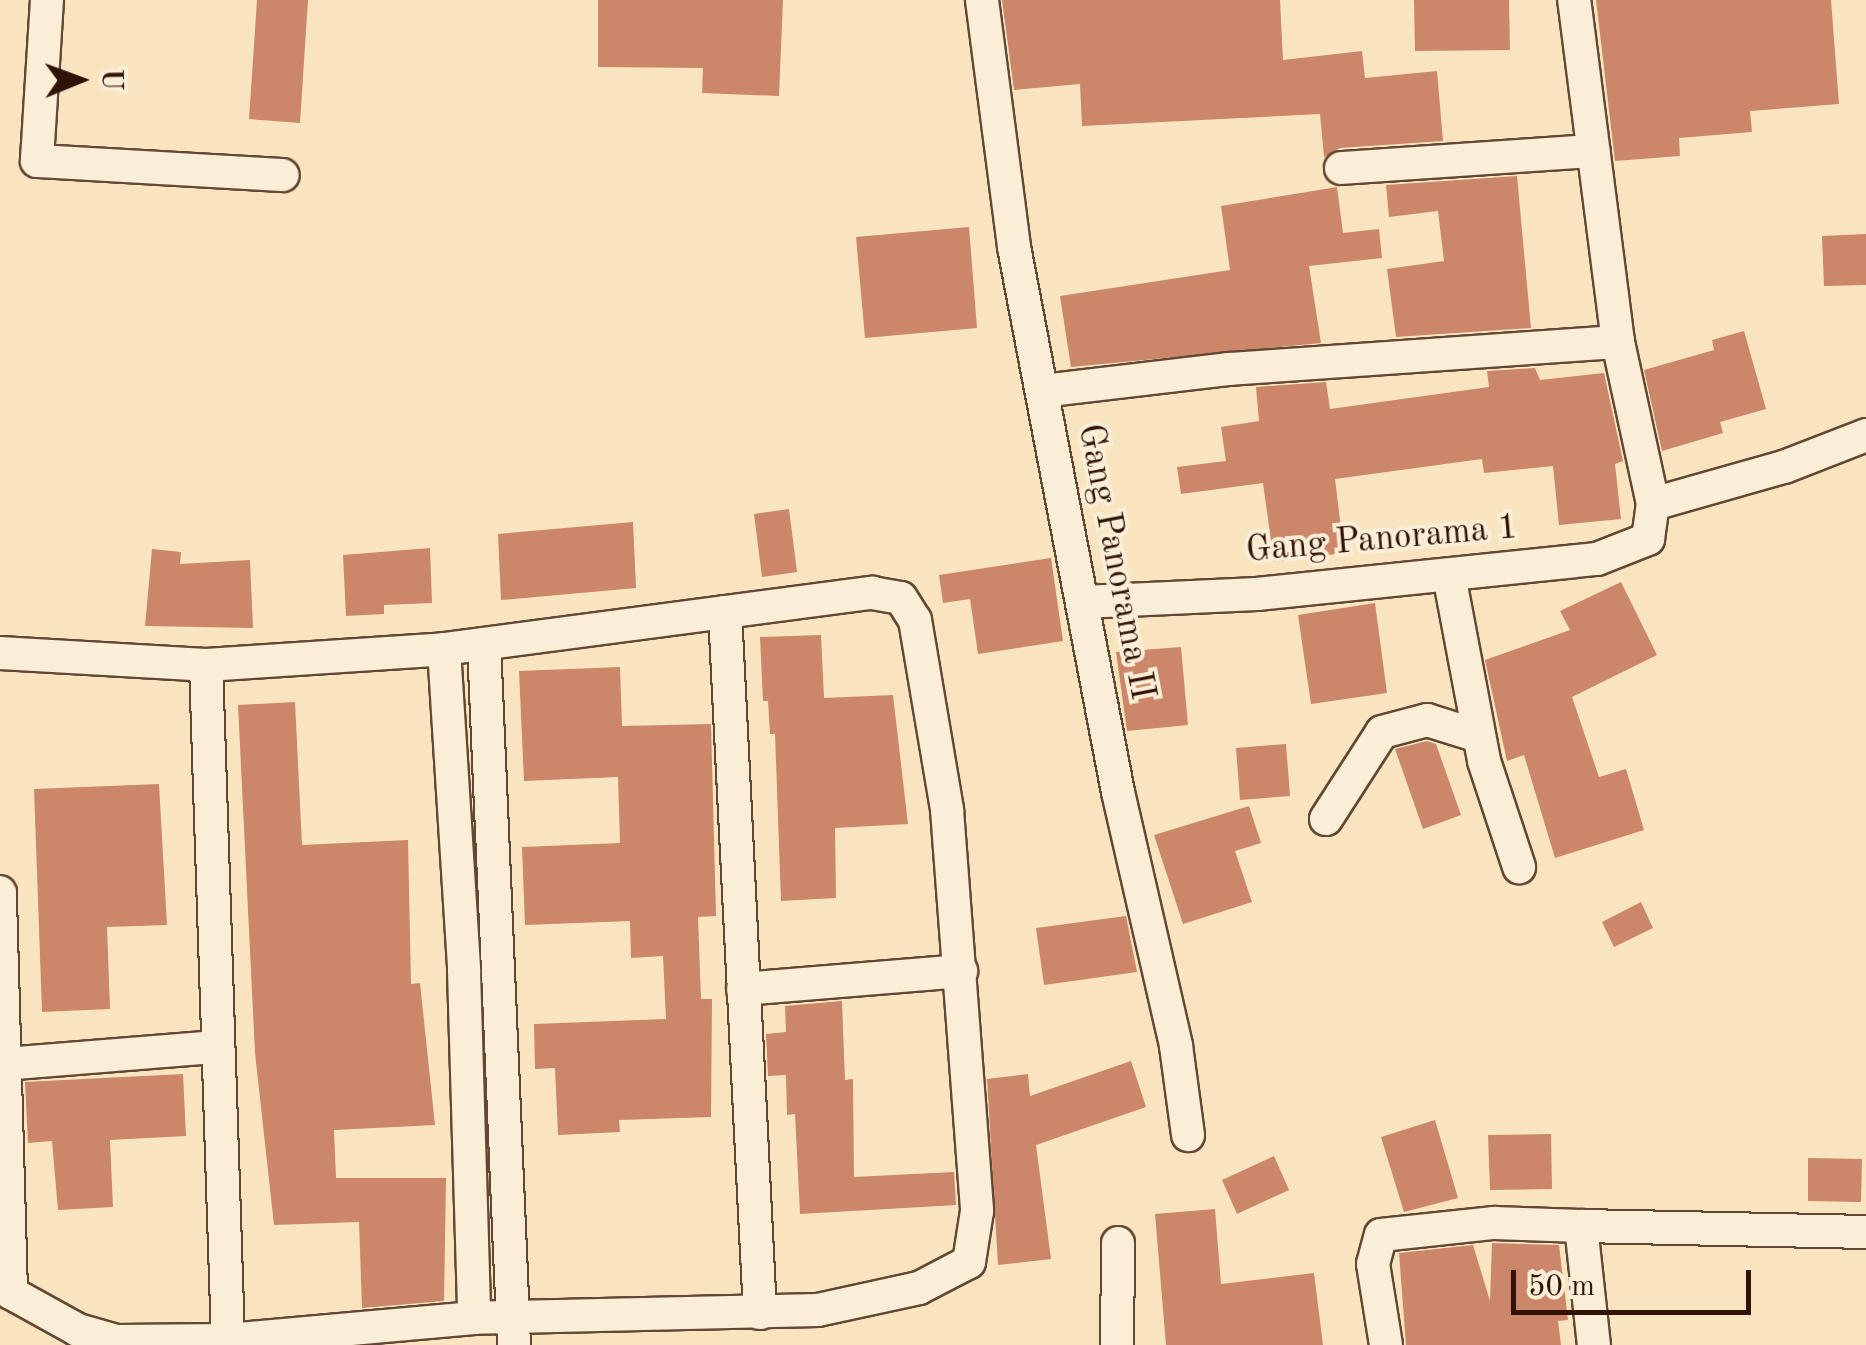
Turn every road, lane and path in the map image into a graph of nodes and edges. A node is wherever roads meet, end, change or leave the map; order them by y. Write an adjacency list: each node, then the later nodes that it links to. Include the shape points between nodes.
1 (47, 0): 6 (street, via 37,161)
2 (982, 0): 8 (street, Gang Panorama II, via 1014,247)
3 (1574, 0): 4 (street)
4 (1594, 151): 5 (street); 7 (street)
5 (1342, 168)
6 (282, 175)
7 (1618, 342): 8 (street, via 1229,370); 10 (street)
8 (1042, 391): 12 (street, Gang Panorama II)
9 (1866, 436): 10 (street, via 1784,468)
10 (1654, 504): 11 (street, Gang Panorama 1, via 1648,539 1618,556)
11 (1448, 575): 12 (street, Gang Panorama 1); 18 (street)
12 (1083, 602): 26 (street, Gang Panorama II, via 1176,1046)
13 (725, 612): 14 (street); 22 (street, via 884,592 909,604 935,721); 23 (street)
14 (484, 644): 15 (street); 32 (street)
15 (444, 649): 17 (street); 31 (street, via 464,971)
16 (0, 653): 17 (street)
17 (206, 665): 24 (street)
18 (1478, 736): 19 (street, via 1427,720 1382,732); 20 (street)
19 (1326, 818)
20 (1519, 867)
21 (0, 892): 25 (street)
22 (962, 970): 23 (street); 30 (street, via 977,1211 969,1262 919,1288 865,1304)
23 (744, 989): 30 (street)
24 (216, 1047): 25 (street); 33 (street)
25 (4, 1064): 33 (street, via 12,1293 78,1330 116,1341)
26 (1188, 1135)
27 (1581, 1226): 28 (street); 35 (street, via 1494,1223 1384,1232 1373,1264); 36 (street)
28 (1866, 1232)
29 (1118, 1243): 34 (street)
30 (760, 1313): 32 (street)
31 (474, 1318): 32 (street); 33 (street)
32 (513, 1332)
33 (228, 1340)
34 (1117, 1345)
35 (1386, 1345)
36 (1594, 1345)

